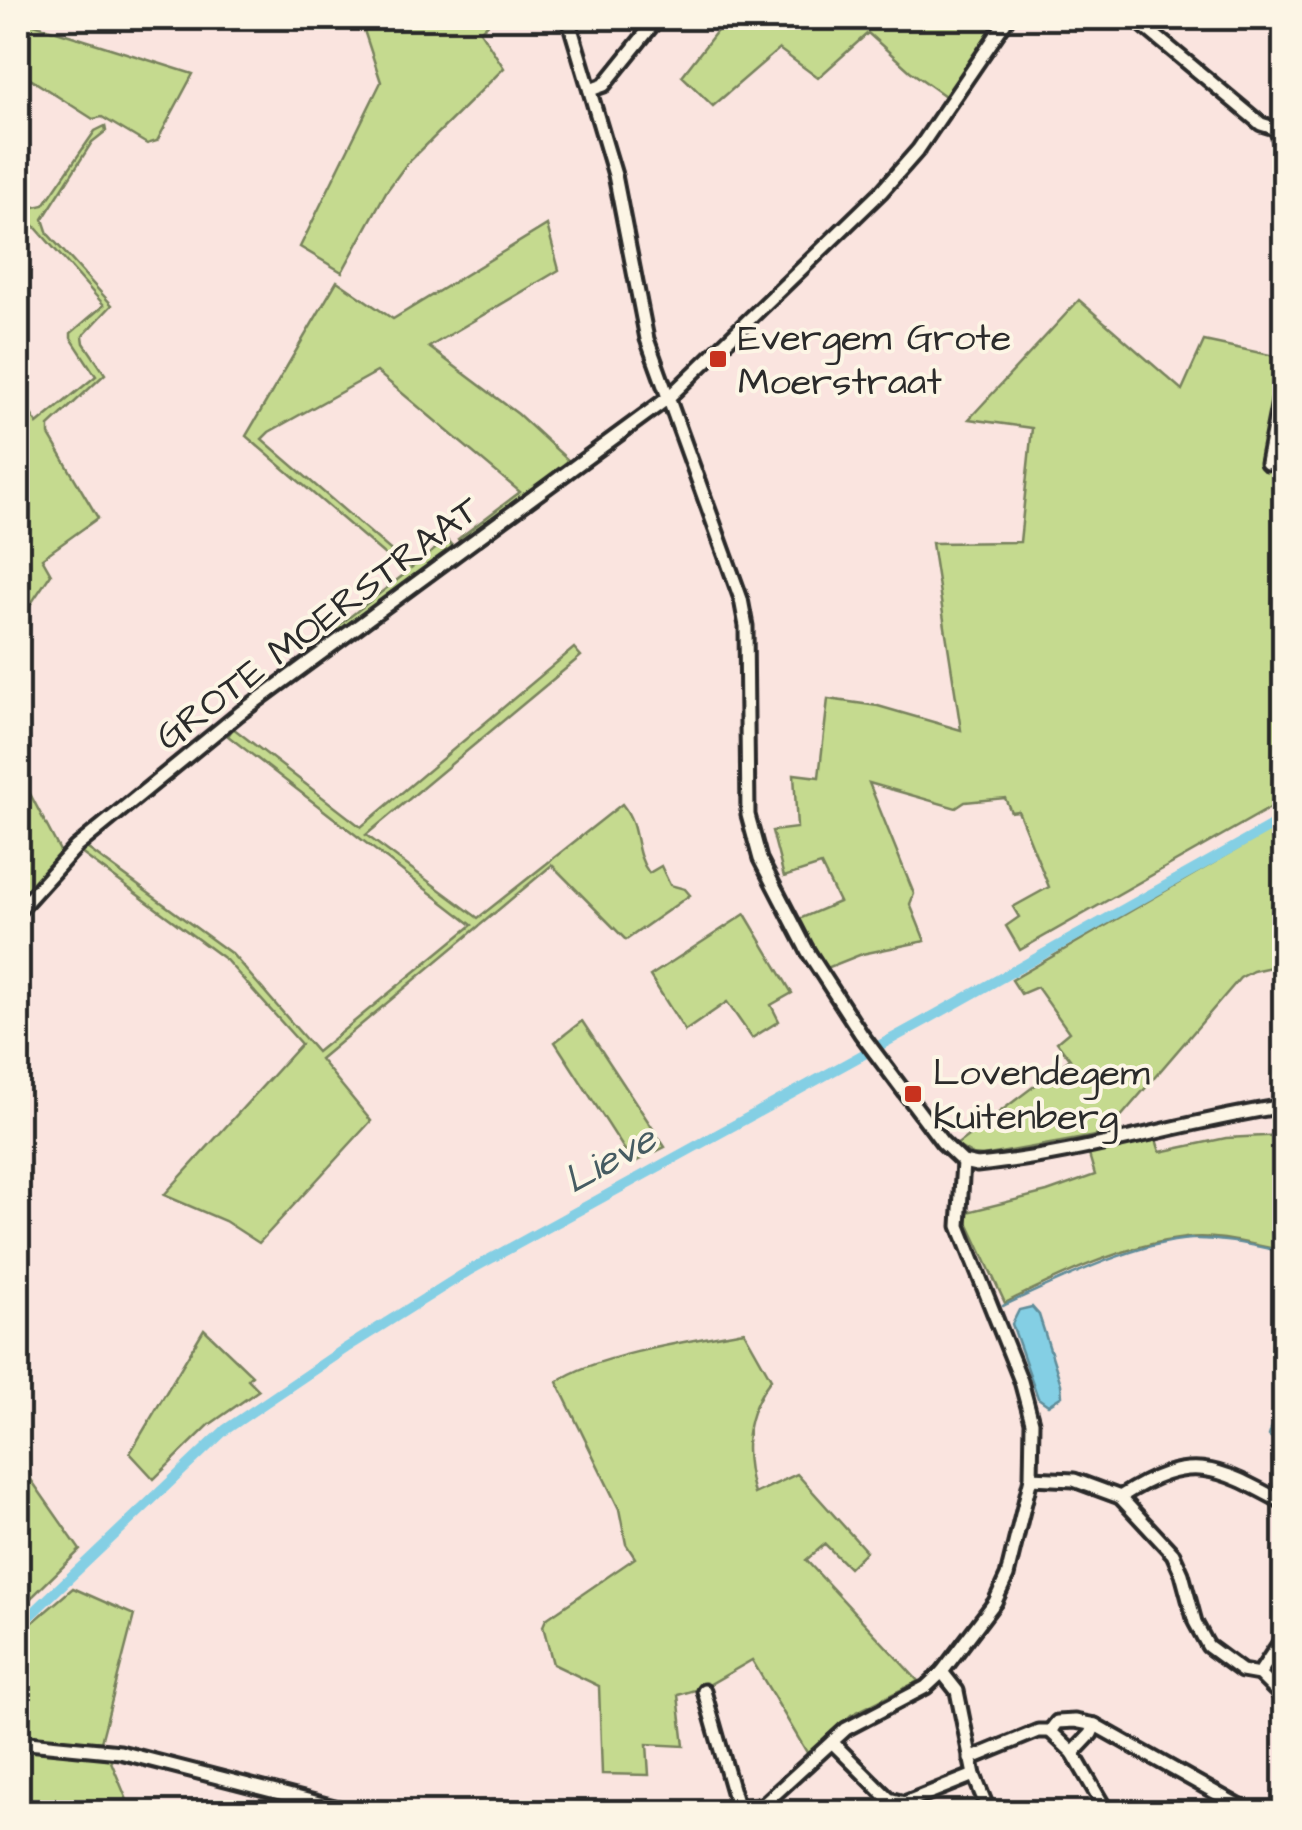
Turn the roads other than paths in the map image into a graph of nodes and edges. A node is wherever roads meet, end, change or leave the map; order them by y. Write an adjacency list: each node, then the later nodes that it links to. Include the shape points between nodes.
1 (568, 18): 5 (street)
2 (658, 18): 5 (street, via 604,85)
3 (1008, 18): 9 (street, GROTE MOERSTRAAT, via 918,150 881,192)
4 (1134, 18): 6 (street, via 1261,124)
5 (590, 90): 9 (street, via 616,175 647,338)
6 (1280, 131): 7 (street)
7 (1284, 153)
8 (1284, 375): 10 (street)
9 (668, 398): 11 (street, GROTE MOERSTRAAT, via 240,713 76,847); 13 (street, via 746,626 746,792 764,869 823,978)
10 (1267, 463)
11 (18, 911)
12 (1284, 1106): 13 (street, via 1053,1154)
13 (963, 1162): 14 (street, via 959,1226 1021,1382 1032,1422)
14 (1031, 1478): 15 (street, via 1074,1480); 18 (street, via 1002,1590)
15 (1120, 1497): 16 (street, via 1164,1474 1212,1468); 19 (street, via 1173,1554 1208,1646 1242,1671)
16 (1284, 1504)
17 (1284, 1636): 19 (street)
18 (942, 1672): 25 (street); 27 (street, via 957,1690)
19 (1259, 1674): 21 (street)
20 (704, 1691): 31 (street)
21 (1284, 1699)
22 (1095, 1725): 23 (street, via 1057,1722); 26 (street); 29 (street)
23 (1050, 1731): 26 (street); 27 (street)
24 (18, 1742): 32 (street, via 120,1752)
25 (832, 1742): 28 (street, via 889,1799 904,1803); 30 (street)
26 (1074, 1754): 35 (street)
27 (970, 1759): 28 (street)
28 (974, 1775): 34 (street)
29 (1237, 1808): 36 (street)
30 (762, 1809): 31 (street)
31 (740, 1810): 33 (street)
32 (354, 1812)
33 (716, 1812)
34 (989, 1812)
35 (1107, 1812)
36 (1250, 1812)

